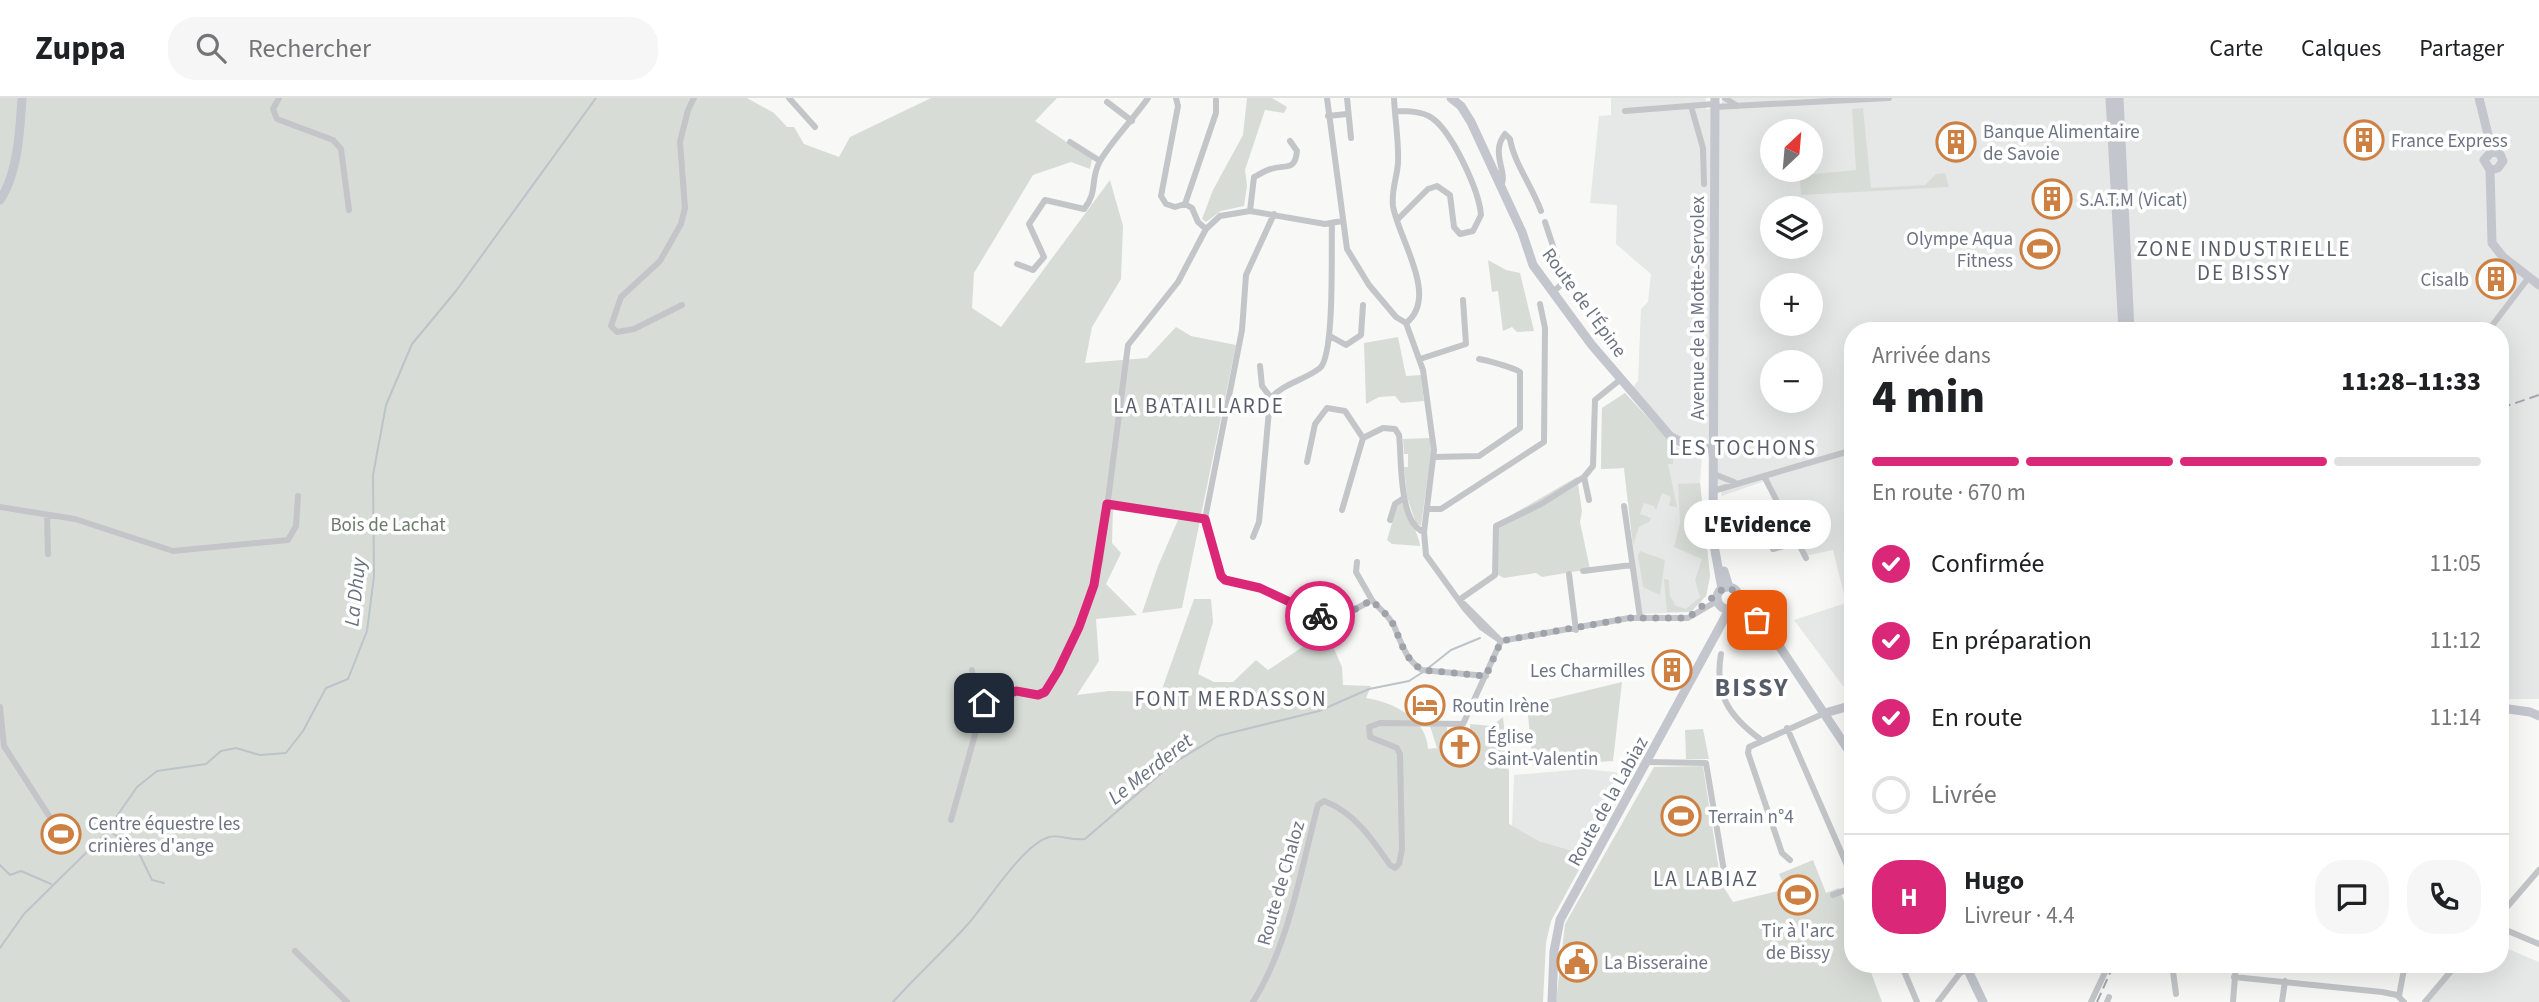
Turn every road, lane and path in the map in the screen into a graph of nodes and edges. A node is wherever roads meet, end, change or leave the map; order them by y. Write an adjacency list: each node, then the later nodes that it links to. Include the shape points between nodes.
1 (22, 98): 35 (main road, via 20,132 8,186)
2 (279, 98): 37 (street, via 274,108 277,119 333,140 341,149)
3 (694, 98): 52 (street, via 680,142 685,208 681,224 660,261 621,296 611,326 617,332 634,329)
4 (789, 98): 26 (street)
5 (1148, 98): 25 (street)
6 (1177, 98): 36 (street, via 1161,196 1175,207)
7 (1326, 98): 24 (street)
8 (1347, 98): 23 (street)
9 (1394, 98): 21 (street)
10 (1451, 98): 34 (main road, Route de l'Épine, via 1465,111)
11 (1725, 98): 20 (street)
12 (1889, 98): 20 (street)
13 (2110, 98): 54 (main road)
14 (2119, 98): 55 (main road)
15 (2479, 98): 30 (main road)
16 (1216, 100): 36 (street, via 1216,113)
17 (1107, 102): 25 (street)
18 (1714, 103): 19 (street); 20 (street); 65 (main road, Avenue de la Motte-Servolex)
19 (1690, 106): 22 (street); 33 (street, via 1703,148)
20 (1738, 107)
21 (1395, 111): 41 (street, via 1398,166 1393,207); 41 (street, via 1430,116 1446,131 1481,215 1473,231 1460,234 1454,228 1450,195 1437,186 1427,189)
22 (1625, 111)
23 (1347, 114): 24 (street); 27 (street)
24 (1328, 116): 42 (street)
25 (1132, 121): 31 (street)
26 (815, 127)
27 (1351, 138)
28 (1290, 141): 38 (street, via 1297,151 1293,165 1254,177)
29 (1070, 142): 31 (street)
30 (2492, 151): 32 (main road, via 2484,160); 32 (main road, via 2500,153 2503,161 2498,169)
31 (1100, 161): 46 (street, via 1094,194 1084,209 1045,200 1029,224 1044,257 1033,270)
32 (2490, 170): 47 (main road, via 2491,240 2503,257)
33 (1704, 184)
34 (1500, 187): 39 (street, via 1504,179 1498,151 1505,134 1515,159 1535,187); 49 (main road, Route de l'Épine, via 1532,265)
35 (0, 200)
36 (1185, 204): 45 (street)
37 (349, 210)
38 (1250, 211): 40 (street); 45 (street, via 1220,216)
39 (1541, 211)
40 (1274, 214): 44 (street); 83 (street, via 1246,275 1242,330)
41 (1398, 219): 57 (street, via 1419,281 1416,311)
42 (1342, 221): 44 (street); 57 (street, via 1353,262)
43 (1545, 222): 49 (street, via 1563,276)
44 (1332, 224): 58 (street)
45 (1206, 229): 77 (street, via 1167,299 1128,345)
46 (1017, 264)
47 (2529, 277): 48 (main road); 56 (street)
48 (2539, 285)
49 (1553, 292): 62 (main road, Route de l'Épine)
50 (1463, 300): 59 (street, via 1466,344)
51 (1540, 304): 80 (street, via 1545,328 1544,442 1440,509)
52 (682, 305)
53 (1363, 305): 58 (street, via 1361,335 1346,345)
54 (2122, 322)
55 (2130, 322)
56 (2495, 322)
57 (1406, 323): 59 (street)
58 (1330, 336): 63 (street, via 1321,366)
59 (1420, 359): 67 (street)
60 (1479, 359): 67 (street, via 1520,372 1520,428 1479,456)
61 (1260, 366): 63 (street, via 1262,386)
62 (1621, 379): 65 (main road, Route de l'Épine, via 1674,440); 71 (street, via 1595,400 1593,466)
63 (1271, 398): 89 (street, via 1259,522)
64 (1363, 438): 68 (street, via 1345,411 1324,409 1315,424); 75 (street, via 1382,428 1398,431); 81 (street)
65 (1715, 450): 69 (main road, Avenue de la Motte-Servolex)
66 (1844, 453): 70 (street)
67 (1434, 457): 80 (street)
68 (1307, 462)
69 (1714, 474): 72 (street); 73 (main road, Avenue de la Motte-Servolex)
70 (1764, 476): 72 (street); 86 (street)
71 (1584, 477): 76 (street); 99 (street, via 1496,526 1495,575)
72 (1735, 482): 73 (street)
73 (1713, 491): 97 (main road, Avenue de la Motte-Servolex, via 1713,540)
74 (298, 496): 82 (street, via 296,526 288,540 180,551)
75 (1404, 498): 84 (street, via 1395,504); 88 (street, via 1413,524)
76 (1589, 500)
77 (1107, 504): 83 (street); 106 (street, via 1094,585 1058,671 1038,695)
78 (1625, 506): 94 (street)
79 (0, 508): 82 (street)
80 (1427, 509): 88 (street)
81 (1342, 510)
82 (47, 515): 91 (street)
83 (1205, 519): 98 (street, via 1225,580 1260,588 1320,617 1339,618)
84 (1390, 520)
85 (1746, 520): 87 (street)
86 (1787, 520): 87 (street); 90 (street)
87 (1764, 527): 90 (street, via 1773,549)
88 (1424, 532): 99 (street, via 1426,555)
89 (1252, 537)
90 (1799, 542): 92 (street)
91 (48, 554)
92 (1806, 558)
93 (1357, 562): 98 (street, via 1356,572)
94 (1632, 565): 95 (street); 100 (street)
95 (1583, 571)
96 (1569, 574): 101 (street)
97 (1726, 599): 100 (street, via 1688,618); 112 (main road, via 1760,622); 117 (main road, Route de la Labiaz, via 1721,625)
98 (1372, 600): 105 (street, via 1387,615 1399,645 1414,665 1422,670)
99 (1461, 601): 102 (street)
100 (1640, 617): 101 (street)
101 (1576, 630): 102 (street)
102 (1500, 640): 105 (street, Route de Chaloz)
103 (1721, 653): 115 (street, via 1719,682 1729,709)
104 (972, 670): 106 (street, via 975,696 984,703)
105 (1486, 676): 143 (street, Route de Chaloz, via 1463,724 1380,723 1369,727 1370,737 1401,754 1399,864 1395,868 1390,865 1369,834 1334,805 1324,801 1318,805 1288,926)
106 (1003, 694): 118 (street, via 976,731)
107 (0, 707): 119 (street, via 4,746)
108 (1844, 708): 112 (main road)
109 (2509, 708): 110 (main road)
110 (2539, 709)
111 (2509, 710): 113 (main road)
112 (1825, 713): 114 (street); 116 (main road)
113 (2539, 716)
114 (1787, 728): 115 (street); 120 (street)
115 (1757, 741): 121 (street, via 1748,753 1782,853)
116 (1844, 743)
117 (1648, 762): 123 (street, via 1706,763 1724,871); 144 (main road, Route de la Labiaz, via 1560,920)
118 (951, 820)
119 (62, 836)
120 (1844, 858)
121 (1790, 860)
122 (2539, 870): 126 (street)
123 (1729, 878)
124 (1844, 891): 125 (street)
125 (1833, 895)
126 (2509, 905)
127 (2509, 931): 128 (street)
128 (2539, 944)
129 (295, 951): 142 (street)
130 (1905, 973): 145 (street)
131 (1959, 973): 146 (street)
132 (1969, 973): 147 (main road)
133 (2105, 973): 148 (street)
134 (2173, 973): 140 (street)
135 (2234, 973): 138 (street)
136 (2404, 973): 141 (street)
137 (2449, 973): 151 (street)
138 (2234, 976): 139 (street); 149 (street)
139 (2285, 981): 141 (street, via 2335,985); 150 (street)
140 (2176, 994)
141 (2401, 999)
142 (347, 1002)
143 (1253, 1002)
144 (1552, 1002)
145 (1917, 1002)
146 (1938, 1002)
147 (1983, 1002)
148 (2091, 1002)
149 (2233, 1002)
150 (2282, 1002)
151 (2425, 1002)

